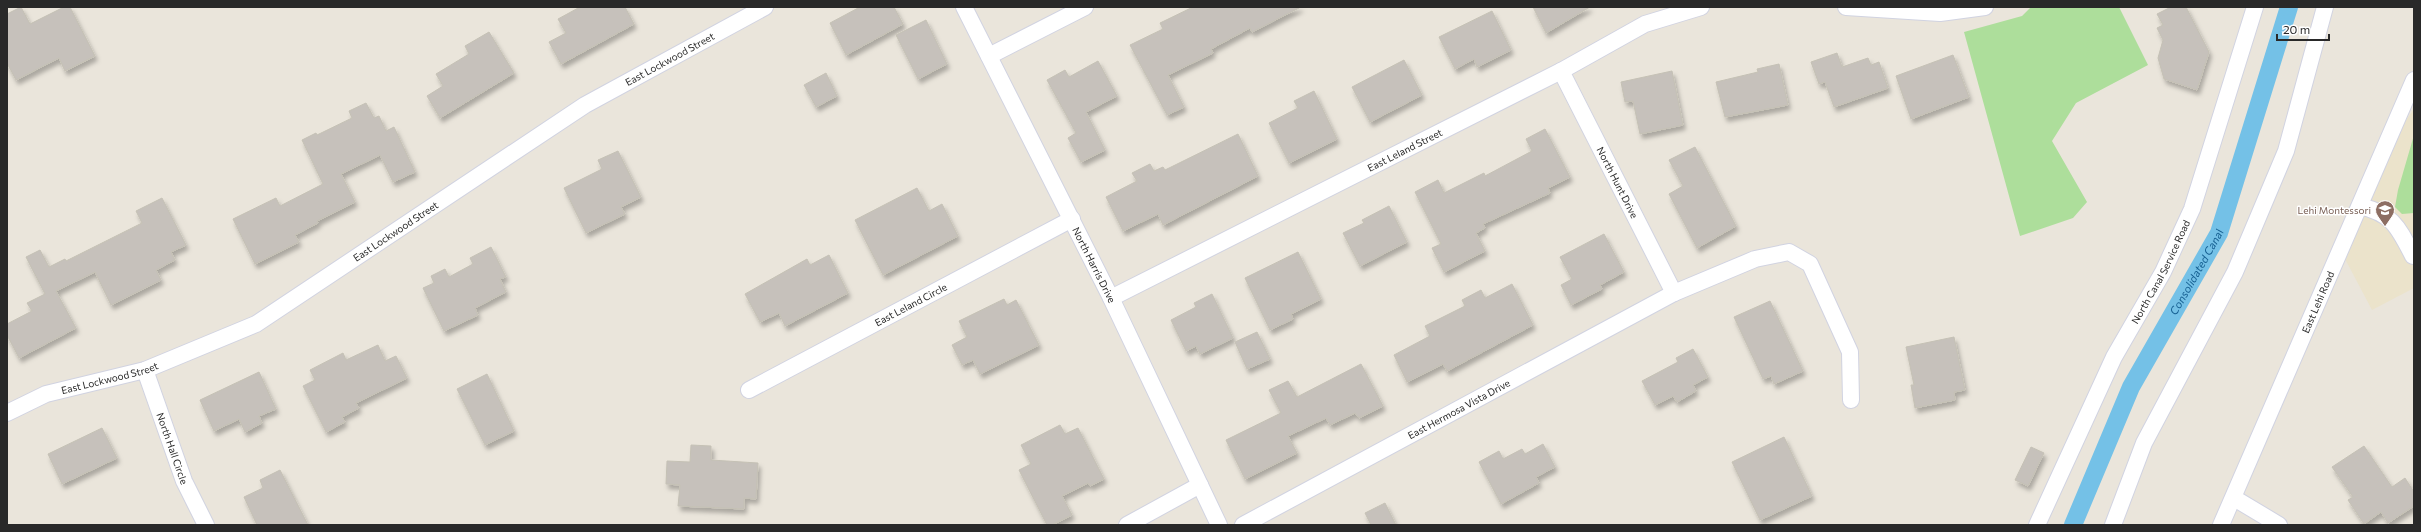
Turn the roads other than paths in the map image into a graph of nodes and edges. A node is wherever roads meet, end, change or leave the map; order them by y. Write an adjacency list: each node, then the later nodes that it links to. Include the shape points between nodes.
1 (765, 7): 17 (street, East Lockwood Street, via 585,105 256,324)
2 (964, 7): 9 (street, North Harris Drive)
3 (1085, 7): 9 (street)
4 (1701, 7): 10 (street, East Leland Street, via 1645,24)
5 (1846, 7): 6 (street, via 1940,13)
6 (1985, 7)
7 (2255, 7): 27 (street, North Canal Service Road, via 2192,209 2163,272 2114,357)
8 (2325, 7): 28 (street, via 2286,151 2235,272 2160,408)
9 (989, 56): 13 (street, North Harris Drive)
10 (1560, 72): 15 (street, North Hunt Drive); 16 (street, East Leland Street)
11 (2414, 80): 12 (street, East Lehi Road)
12 (2360, 206): 14 (street, via 2376,210 2397,225); 22 (street, East Lehi Road)
13 (1072, 219): 16 (street, North Harris Drive); 18 (street, East Leland Circle)
14 (2413, 256)
15 (1674, 293): 19 (street, East Hermosa Vista Drive, via 1755,259 1789,252 1810,264 1850,352); 26 (street, East Hermosa Vista Drive)
16 (1111, 298): 21 (street, North Harris Drive)
17 (145, 370): 20 (street, East Lockwood Street, via 46,394); 23 (street, North Hall Circle, via 184,481)
18 (749, 390)
19 (1851, 400)
20 (7, 414)
21 (1200, 485): 24 (street); 25 (street, North Harris Drive)
22 (2234, 498): 29 (street, East Lehi Road); 30 (street)
23 (206, 525)
24 (1127, 525)
25 (1220, 525)
26 (1243, 525)
27 (2037, 525)
28 (2113, 525)
29 (2221, 525)
30 (2279, 525)

